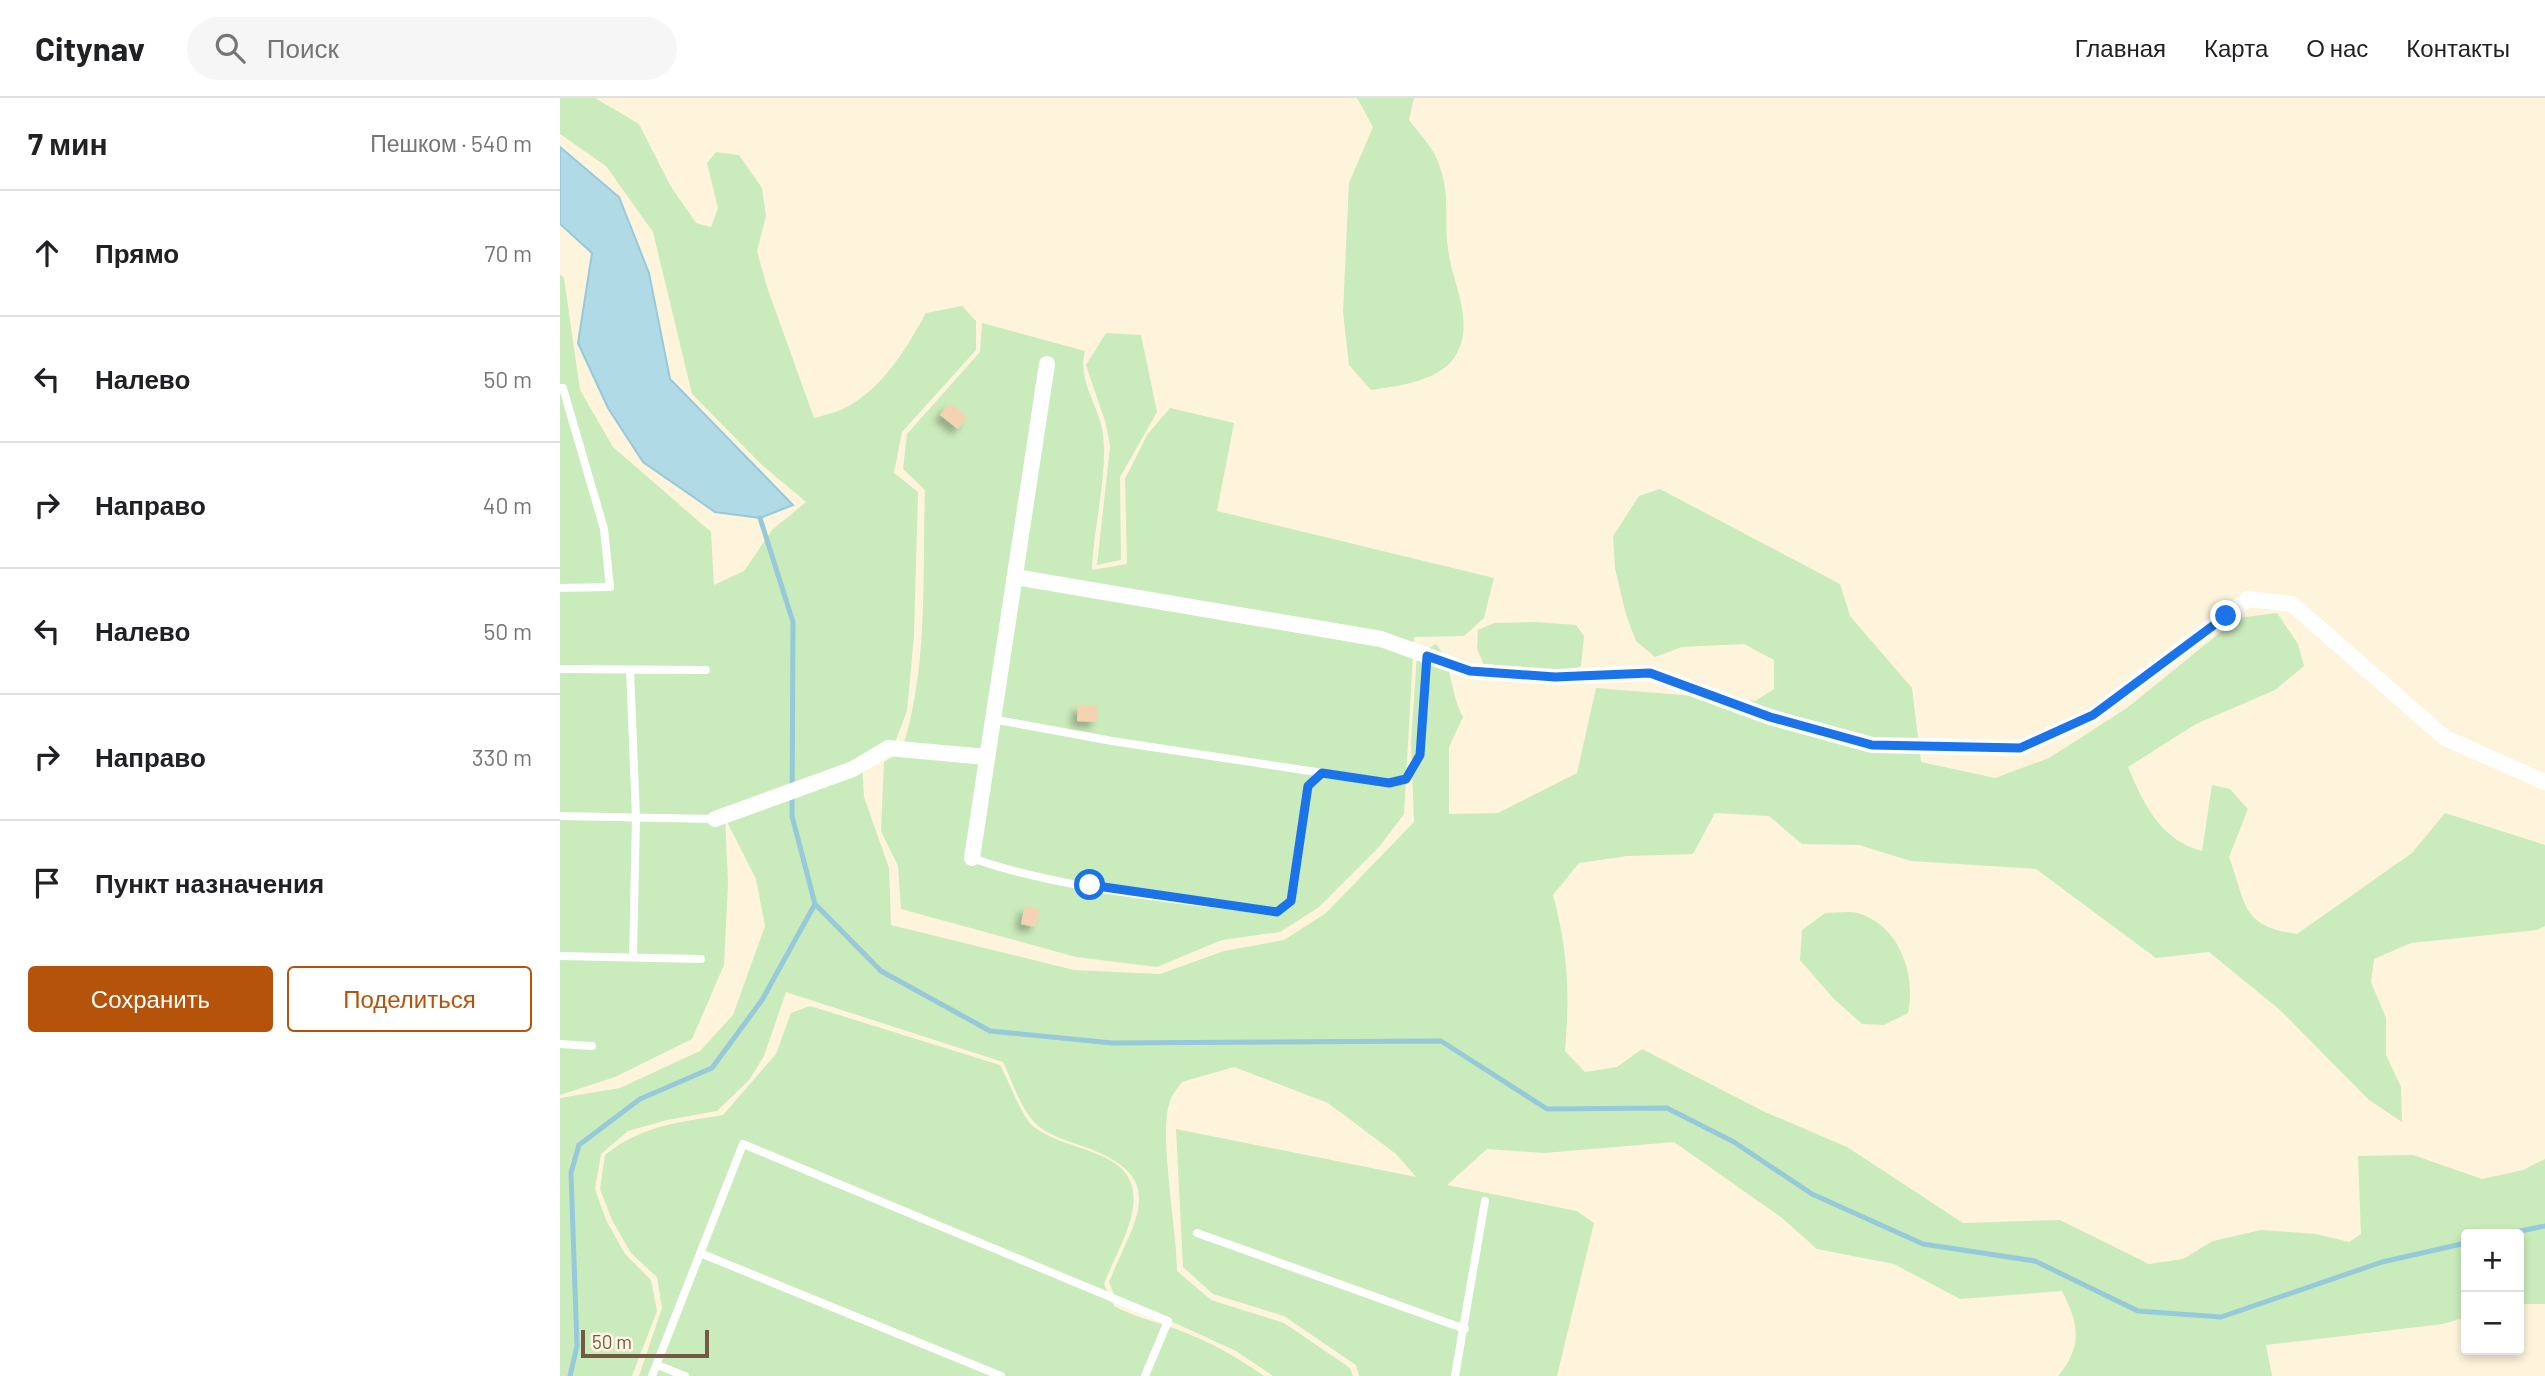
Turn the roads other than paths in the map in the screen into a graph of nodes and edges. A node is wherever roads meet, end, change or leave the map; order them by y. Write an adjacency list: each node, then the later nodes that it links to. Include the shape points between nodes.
1 (1047, 364): 3 (street)
2 (560, 388): 4 (lane, via 604,528 610,587)
3 (1015, 577): 5 (street, via 1381,639); 9 (street)
4 (560, 588)
5 (1427, 656): 11 (lane, via 1420,755 1406,779 1389,783); 12 (street, via 1470,671 1555,677 1650,673 1770,717 1872,745 2020,748 2093,715 2248,599 2292,604 2445,738)
6 (560, 669): 7 (lane)
7 (630, 670): 8 (lane); 14 (lane)
8 (706, 670)
9 (992, 719): 10 (street); 11 (lane)
10 (986, 757): 15 (street, via 888,748 853,769); 16 (street)
11 (1322, 773): 16 (lane, via 1308,786 1291,901 1277,912 1064,881)
12 (2545, 782)
13 (560, 816): 14 (lane)
14 (636, 817): 15 (lane); 18 (lane)
15 (715, 819)
16 (972, 858)
17 (560, 956): 18 (lane)
18 (634, 957): 19 (lane)
19 (701, 959)
20 (560, 1044): 21 (lane)
21 (592, 1046)
22 (1485, 1201): 25 (lane)
23 (1198, 1233): 25 (lane)
24 (700, 1253): 26 (lane); 29 (lane); 30 (lane, via 743,1144 1168,1321)
25 (1465, 1329): 31 (lane)
26 (657, 1365): 27 (lane); 28 (lane)
27 (652, 1376)
28 (685, 1376)
29 (1001, 1376)
30 (1145, 1376)
31 (1455, 1376)

